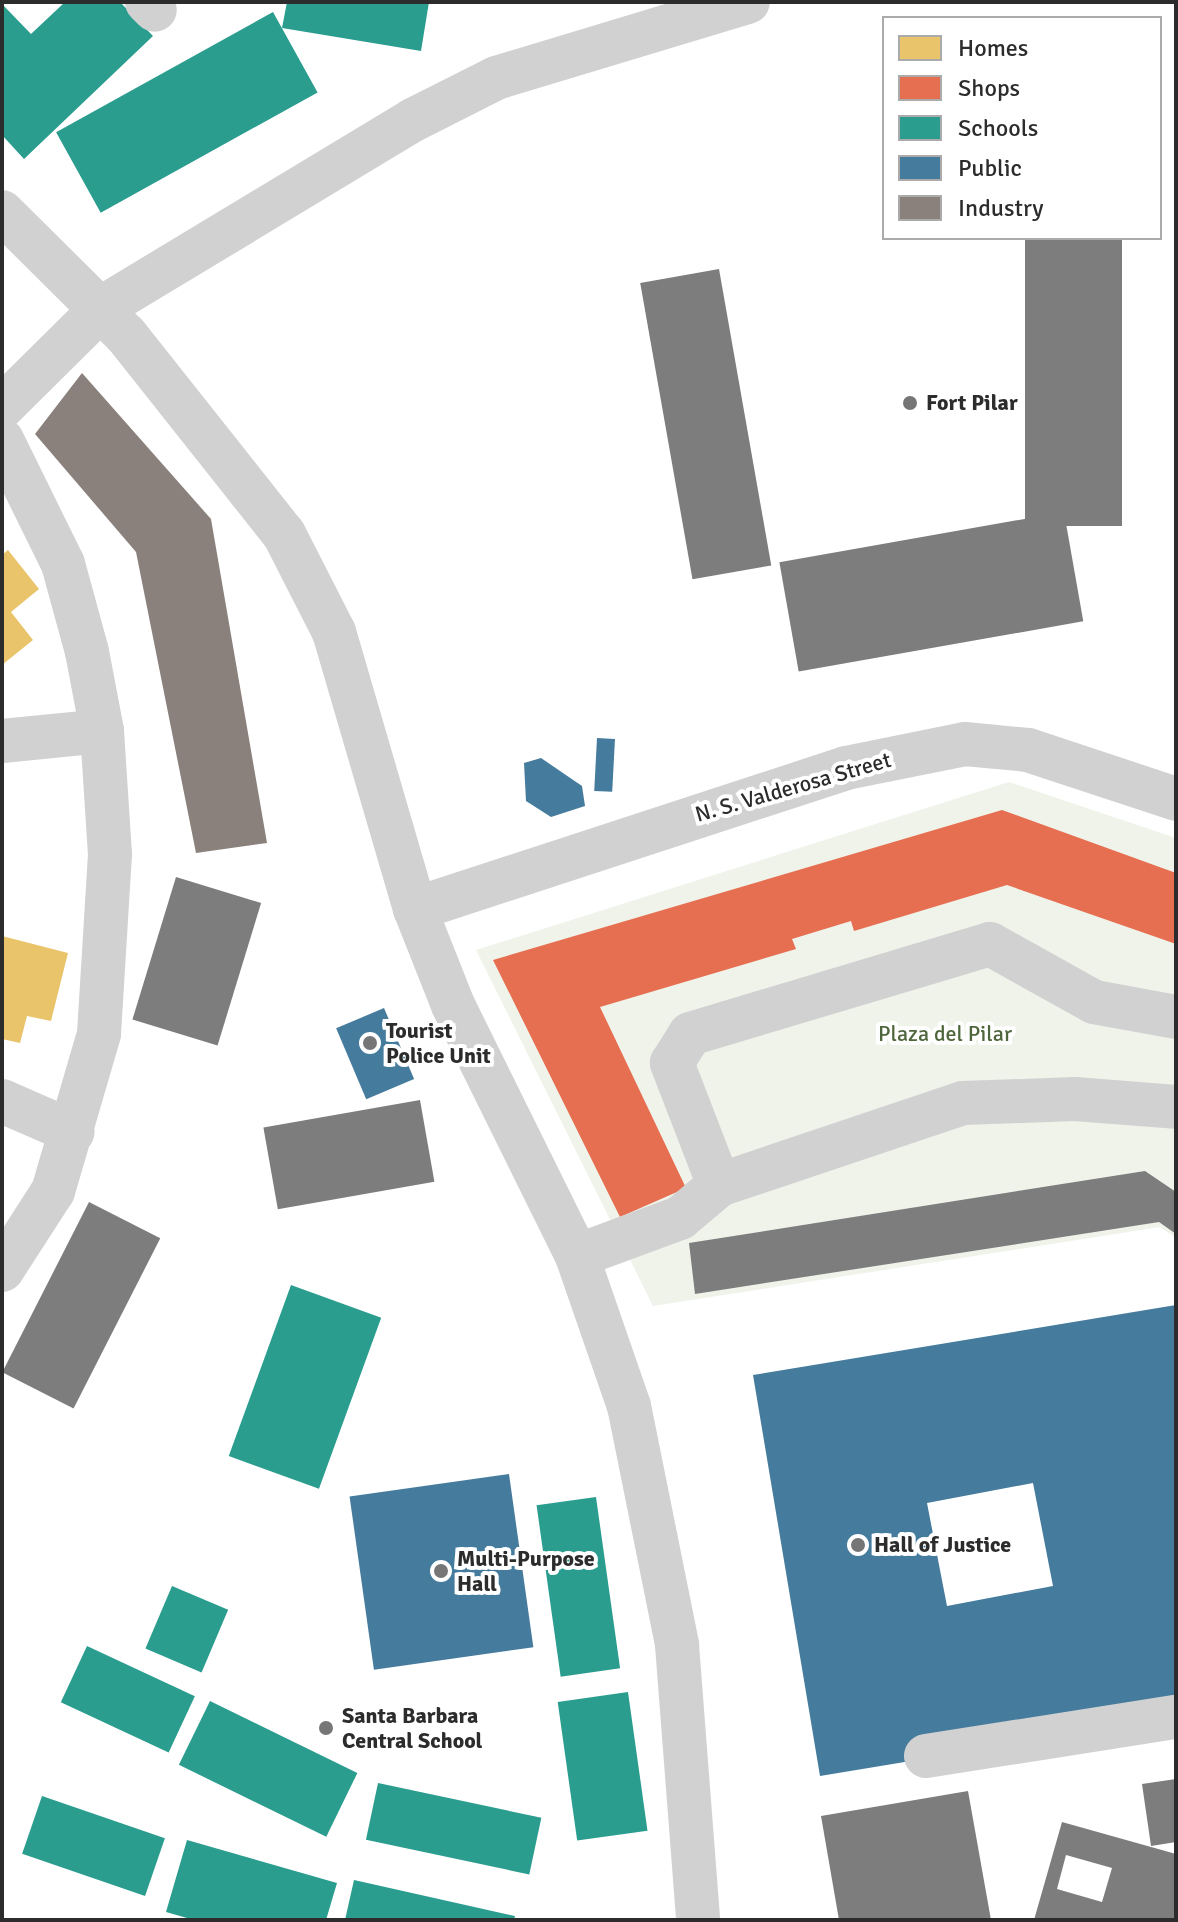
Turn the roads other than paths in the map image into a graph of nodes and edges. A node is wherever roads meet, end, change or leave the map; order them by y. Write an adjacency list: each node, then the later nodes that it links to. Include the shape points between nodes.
1 (748, 2): 3 (street, via 496,78)
2 (2, 212): 3 (street)
3 (103, 307): 4 (street); 9 (street, via 284,534 339,647)
4 (2, 407)
5 (2, 440): 6 (street, via 63,564)
6 (102, 731): 7 (street); 13 (street, via 106,937 99,1034)
7 (2, 741)
8 (1176, 799): 9 (street, N. S. Valderosa Street, via 1028,750 965,744 846,768)
9 (415, 909): 15 (street, via 453,1005)
10 (1176, 1017): 14 (street, via 1094,1002 990,944 690,1034 672,1063)
11 (2, 1101): 13 (street)
12 (1176, 1107): 14 (street, via 1075,1099 963,1103)
13 (73, 1132): 16 (street, via 53,1191)
14 (719, 1185): 15 (street, via 680,1218)
15 (577, 1256): 19 (street, via 629,1406 660,1548 677,1645)
16 (2, 1270)
17 (1176, 1717): 18 (street)
18 (926, 1756)
19 (698, 1920)

